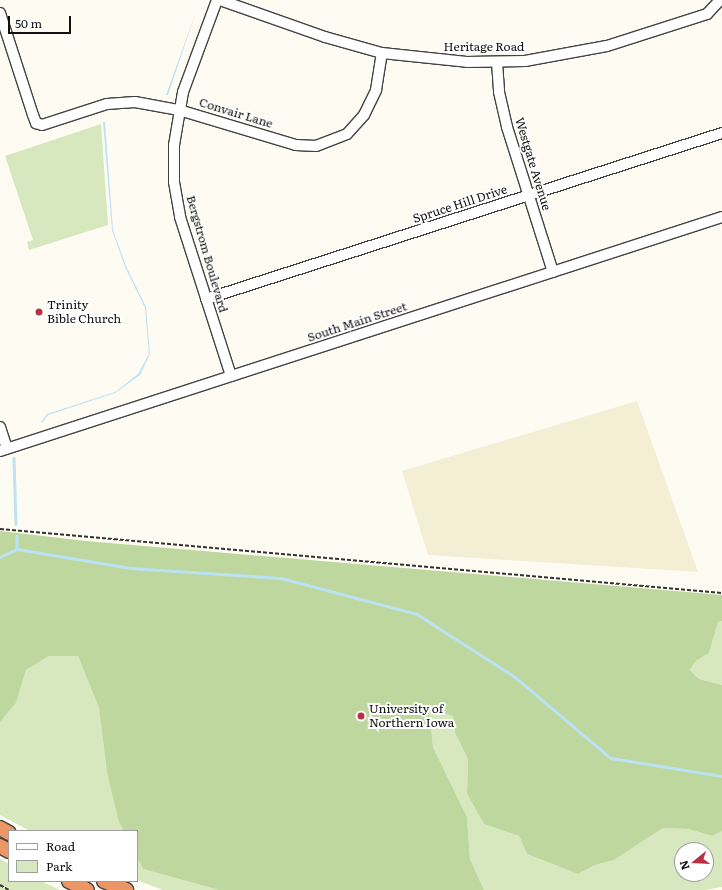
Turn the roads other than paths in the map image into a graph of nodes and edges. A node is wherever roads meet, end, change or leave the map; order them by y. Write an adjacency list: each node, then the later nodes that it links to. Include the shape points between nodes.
1 (217, 0): 7 (street, Bergstrom Boulevard, via 187,76)
2 (220, 0): 5 (street, Heritage Road, via 325,37)
3 (720, 0): 6 (street, Heritage Road, via 707,14 607,46 552,57)
4 (0, 13): 7 (street, Convair Lane, via 36,123 42,125 121,102 153,104)
5 (382, 53): 6 (street, Heritage Road, via 468,62); 7 (street, Convair Lane, via 376,90 364,115 346,134 326,144 296,145)
6 (497, 62): 9 (street, Westgate Avenue, via 502,107)
7 (179, 110): 12 (street, Bergstrom Boulevard, via 174,145 177,200)
8 (722, 133): 9 (street, Spruce Hill Drive)
9 (529, 195): 11 (street, Westgate Avenue); 12 (street, Spruce Hill Drive)
10 (722, 217): 11 (street, South Main Street)
11 (553, 272): 13 (street, South Main Street)
12 (206, 299): 13 (street, Bergstrom Boulevard)
13 (231, 376): 15 (street, South Main Street)
14 (0, 427): 15 (street)
15 (3, 449)
16 (71, 882): 18 (highway)
17 (106, 882): 19 (highway)
18 (87, 890)
19 (126, 890)

